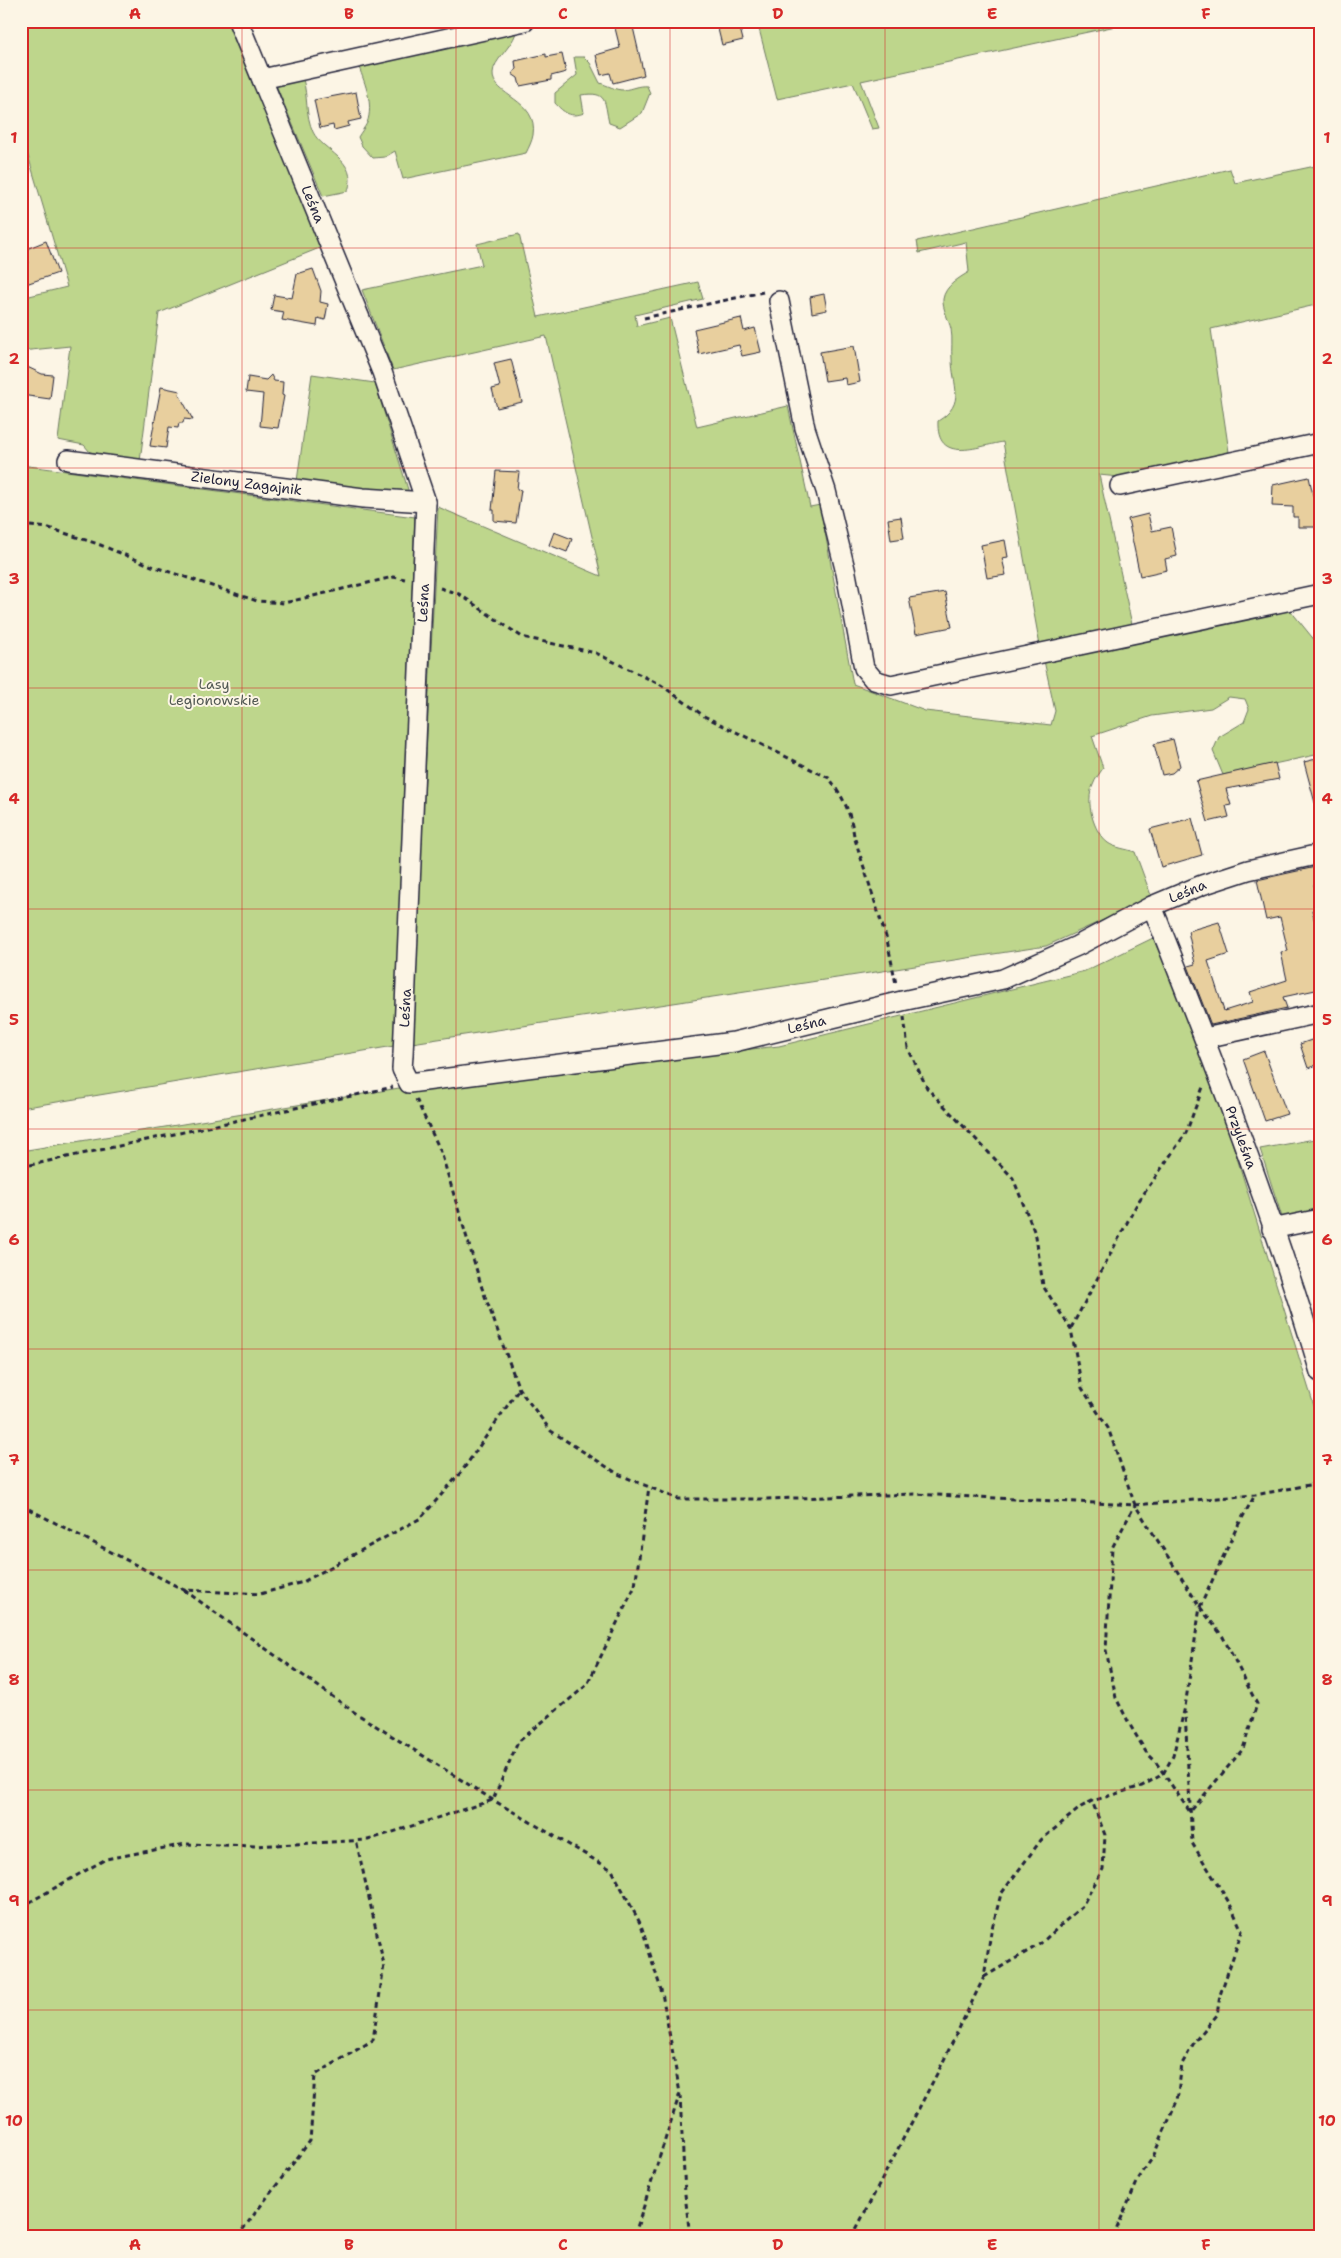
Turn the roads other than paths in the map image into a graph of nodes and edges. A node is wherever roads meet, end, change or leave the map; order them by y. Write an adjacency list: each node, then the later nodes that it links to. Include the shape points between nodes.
1 (238, 21): 3 (street, Leśna)
2 (524, 21): 3 (street)
3 (262, 79): 8 (street, Leśna, via 382,372)
4 (779, 301): 9 (street, via 805,428 826,491 846,572 864,668 874,680 891,685)
5 (1320, 443): 7 (street)
6 (68, 460): 8 (street, Zielony Zagajnik, via 363,498)
7 (1120, 486)
8 (426, 502): 11 (street, Leśna, via 402,1069 409,1083 734,1042 1003,979 1077,946)
9 (1320, 594)
10 (1320, 854): 11 (street, Leśna, via 1248,870)
11 (1152, 906): 13 (street, Przyleśna)
12 (1320, 1013): 13 (street)
13 (1205, 1038): 15 (street, Przyleśna)
14 (1320, 1218): 15 (street)
15 (1272, 1228): 16 (street, Przyleśna)
16 (1320, 1372)

